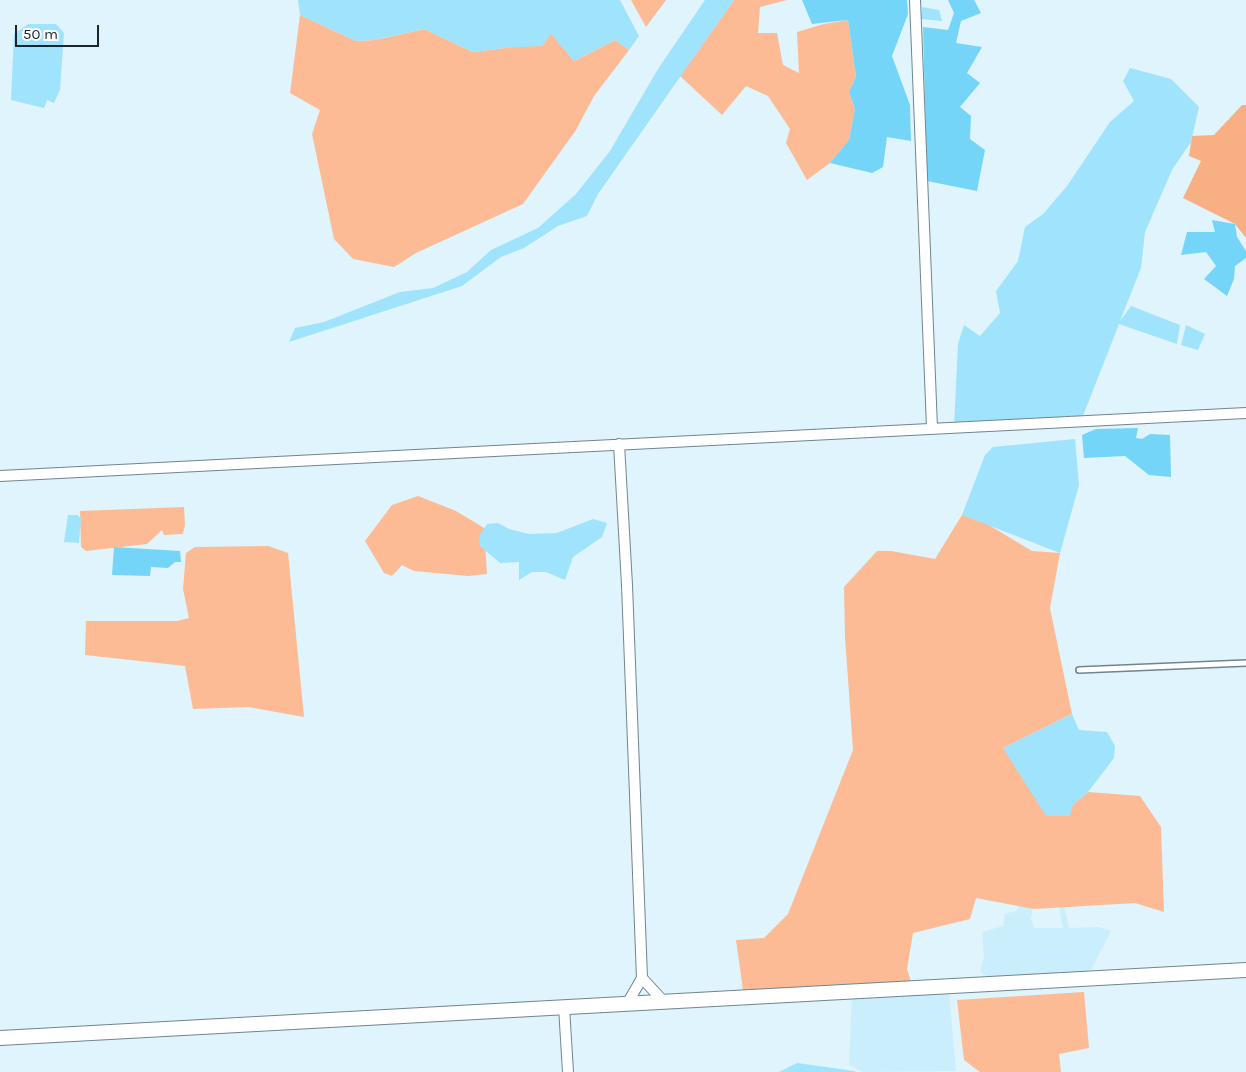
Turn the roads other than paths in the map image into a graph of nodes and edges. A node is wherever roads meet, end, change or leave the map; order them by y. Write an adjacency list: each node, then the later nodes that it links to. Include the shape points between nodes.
1 (915, 0): 3 (street)
2 (1246, 413): 3 (street)
3 (932, 428): 4 (street)
4 (619, 444): 5 (street); 9 (street)
5 (0, 476)
6 (1246, 663): 7 (lane)
7 (1079, 670)
8 (1246, 970): 10 (street)
9 (642, 978): 10 (street); 11 (street)
10 (664, 1002): 11 (street)
11 (626, 1004): 12 (street)
12 (564, 1007): 13 (street); 14 (street)
13 (0, 1038)
14 (568, 1072)

